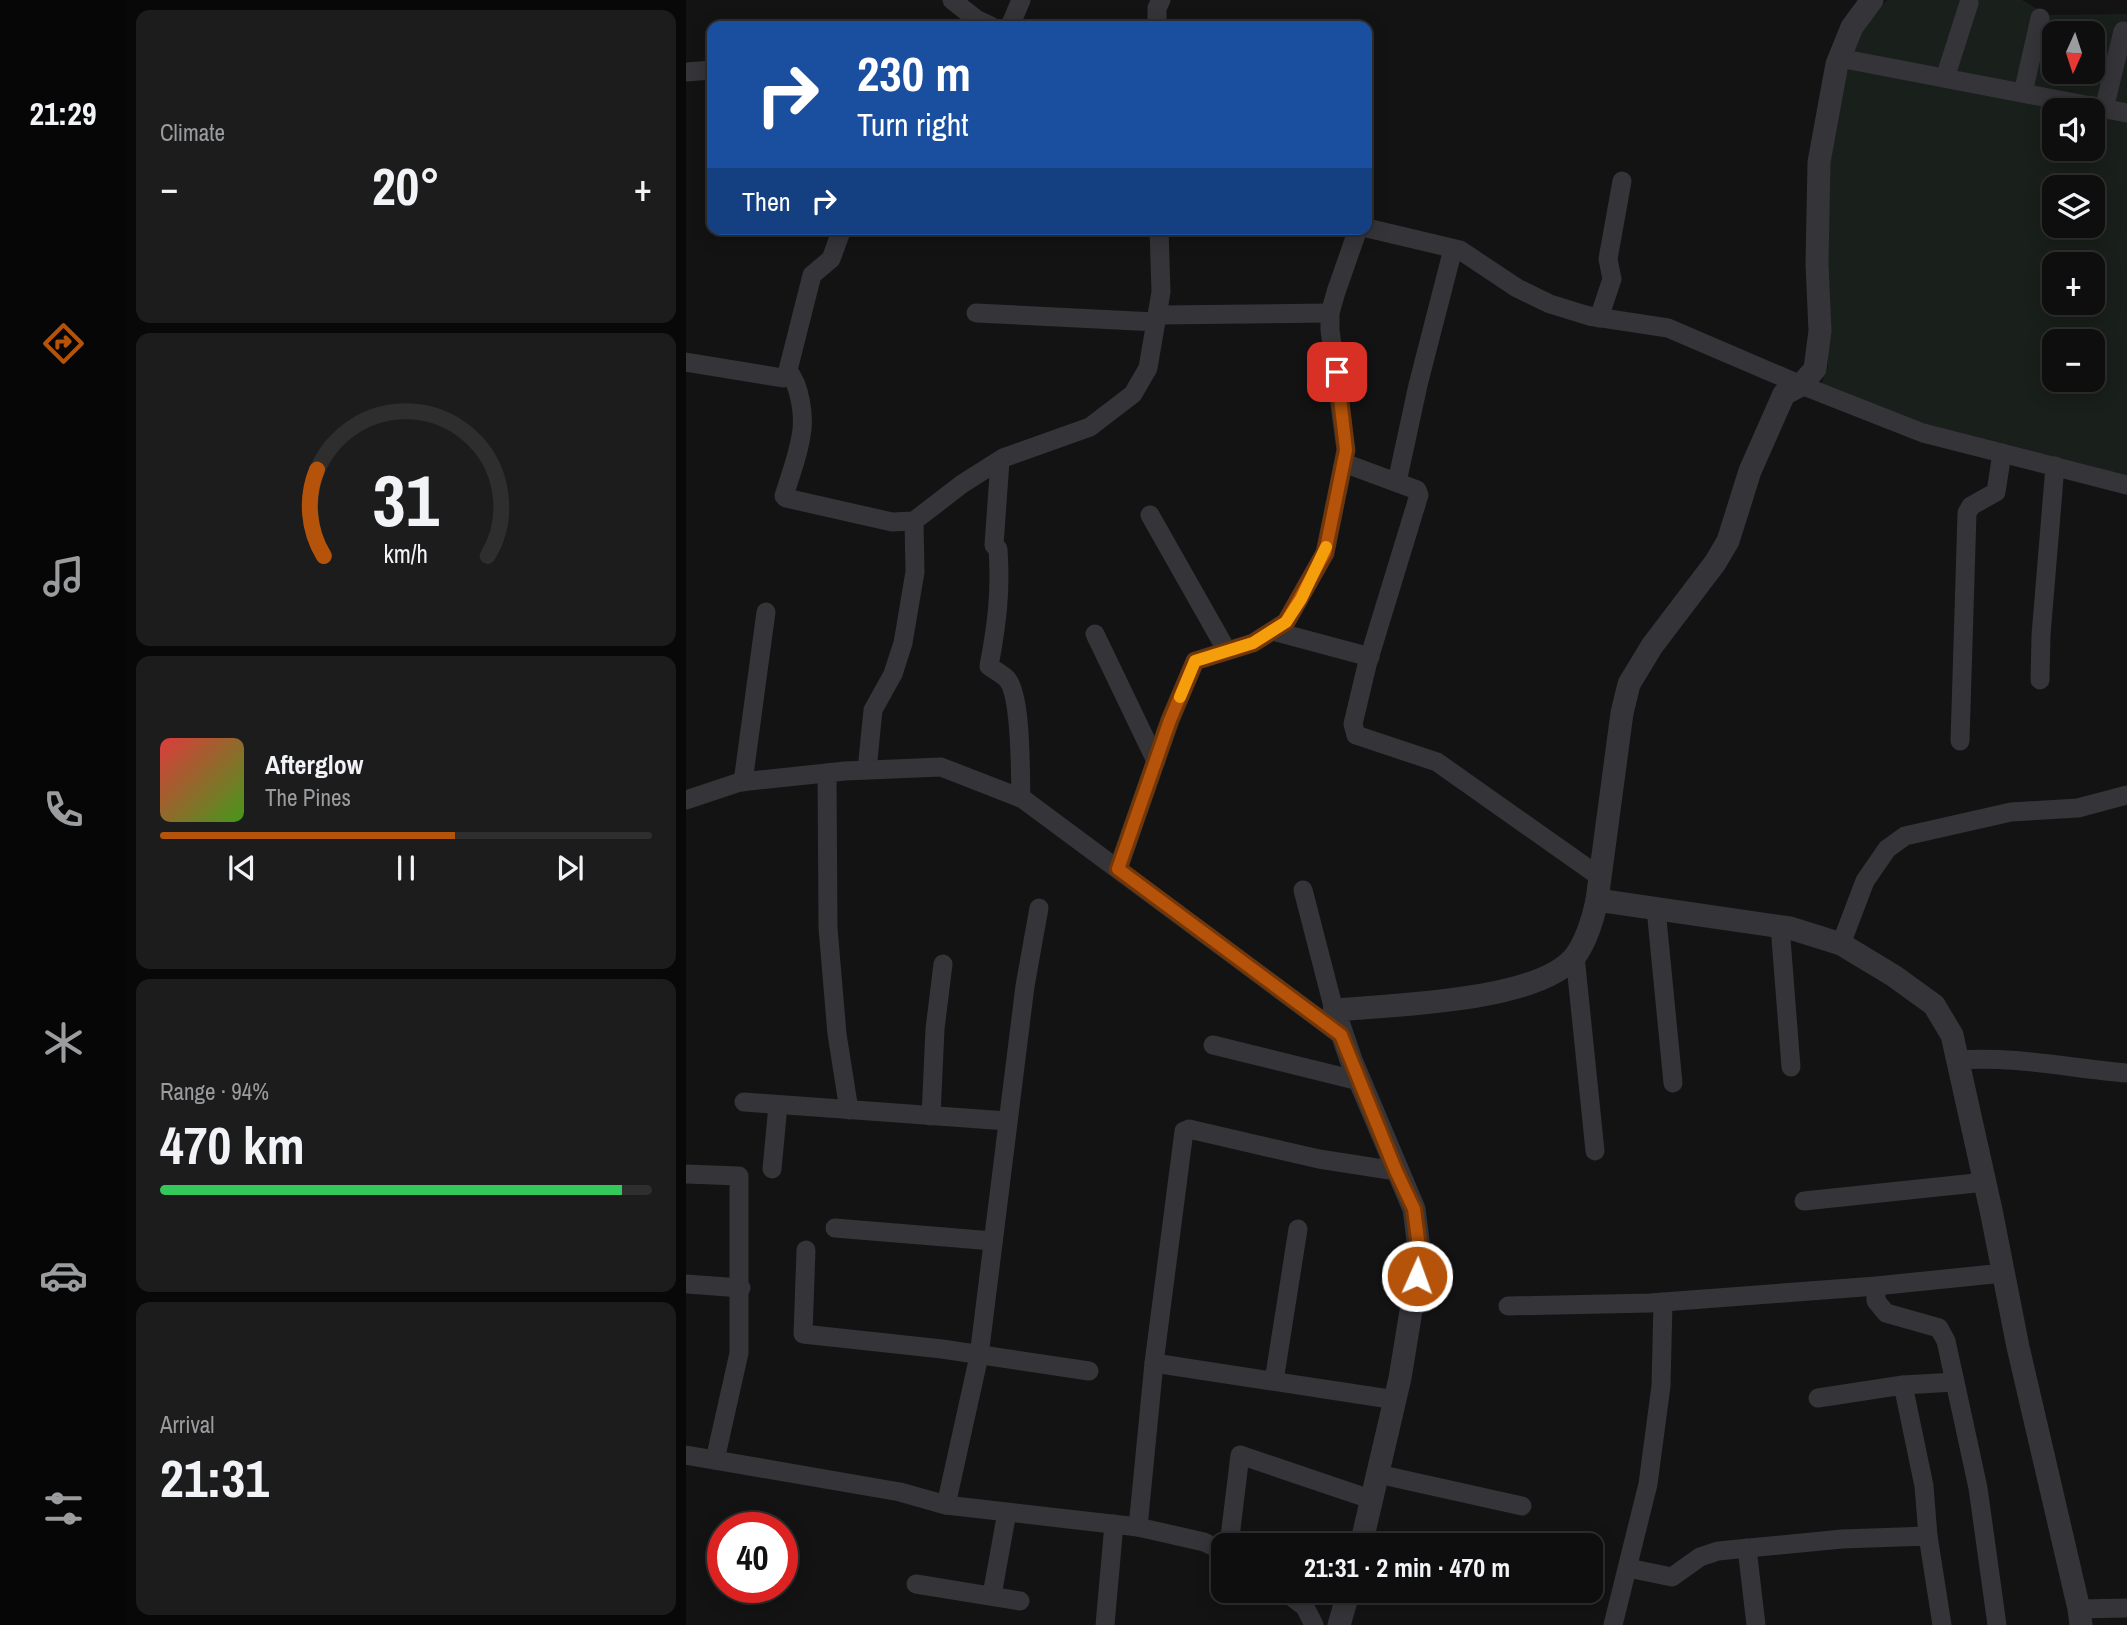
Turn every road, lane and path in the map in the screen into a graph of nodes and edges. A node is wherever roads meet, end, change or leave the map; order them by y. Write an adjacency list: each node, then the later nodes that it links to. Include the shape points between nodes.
1 (952, 0): 7 (street)
2 (1021, 0): 8 (street)
3 (1161, 0): 9 (street)
4 (1872, 0): 11 (street, via 1852,27)
5 (1969, 3): 14 (street)
6 (2040, 18): 15 (street)
7 (980, 21)
8 (1012, 21)
9 (1157, 21)
10 (2123, 31): 17 (street)
11 (1839, 58): 14 (street); 32 (street, via 1819,162 1820,331 1815,369)
12 (707, 70): 13 (street)
13 (686, 72)
14 (1945, 78): 15 (street)
15 (2023, 93): 16 (street)
16 (2048, 98)
17 (2105, 105)
18 (2105, 109): 19 (street)
19 (2127, 113)
20 (1622, 181): 28 (street, via 1608,259 1612,279)
21 (1372, 229): 25 (street)
22 (840, 235): 31 (street, via 831,259 812,275)
23 (1159, 235): 29 (street)
24 (1356, 235): 27 (street)
25 (1453, 248): 28 (street, via 1550,304); 37 (street)
26 (976, 313): 29 (street)
27 (1331, 313): 29 (street); 35 (street)
28 (1599, 318): 32 (street, via 1668,328)
29 (1157, 319): 34 (street, via 1148,368 1133,394 1090,427)
30 (686, 362): 31 (street, via 783,378)
31 (788, 371): 40 (street, via 800,403 802,434 784,496 892,522)
32 (1801, 385): 33 (street, via 1923,433); 56 (street, via 1784,394 1750,471 1728,541 1629,684)
33 (2002, 453): 36 (street); 47 (street, via 1996,492 1967,513)
34 (1000, 461): 40 (street); 53 (street, via 994,545 998,549 998,620 989,666 1013,689)
35 (1344, 463): 37 (street); 42 (street, via 1325,553 1286,622)
36 (2055, 467): 38 (street); 46 (street)
37 (1397, 482): 45 (street, via 1419,495)
38 (2127, 485)
39 (1150, 515): 44 (street)
40 (914, 521): 49 (street, via 915,572 903,643 893,674 873,710)
41 (766, 612): 51 (street)
42 (1273, 631): 44 (street); 45 (street)
43 (1095, 634): 48 (street)
44 (1227, 651): 48 (street, via 1195,661)
45 (1370, 657): 56 (street, via 1353,724 1356,735 1437,762)
46 (2040, 680)
47 (1959, 741)
48 (1156, 761): 55 (street)
49 (867, 770): 50 (street); 53 (street, via 941,767)
50 (827, 773): 51 (street); 74 (street, via 829,939)
51 (743, 782): 54 (street)
52 (2127, 795): 61 (street, via 2078,808 2011,812 1905,836 1887,849 1865,881)
53 (1021, 798): 55 (street)
54 (686, 800)
55 (1118, 869): 65 (street)
56 (1598, 888): 59 (street); 62 (street, via 1592,922)
57 (1303, 890): 64 (street)
58 (1039, 908): 76 (street)
59 (1656, 909): 60 (street); 71 (street)
60 (1780, 926): 61 (street); 68 (street)
61 (1841, 944): 67 (street, via 1934,1005 1952,1035)
62 (1575, 956): 64 (street, via 1549,975 1511,990); 77 (street)
63 (943, 964): 75 (street)
64 (1334, 1010): 65 (street)
65 (1341, 1035): 70 (street)
66 (1213, 1045): 70 (street)
67 (1957, 1060): 69 (street, via 2019,1059); 81 (street)
68 (1791, 1067)
69 (2127, 1073)
70 (1359, 1081): 79 (street)
71 (1672, 1083)
72 (744, 1102): 73 (street)
73 (778, 1105): 74 (street); 78 (street)
74 (849, 1110): 75 (street)
75 (931, 1116): 76 (street)
76 (1007, 1121): 85 (street)
77 (1595, 1150)
78 (772, 1170)
79 (1396, 1171): 94 (street, via 1184,1131); 100 (street, via 1414,1209 1420,1255)
80 (686, 1174): 90 (street, via 739,1176)
81 (1985, 1182): 82 (street); 87 (street)
82 (1804, 1201)
83 (835, 1228): 85 (street)
84 (1298, 1229): 96 (street)
85 (993, 1241): 93 (street)
86 (806, 1250): 93 (street, via 803,1334)
87 (2003, 1273): 89 (street); 122 (street)
88 (686, 1284): 90 (street)
89 (1876, 1286): 91 (street); 97 (street, via 1876,1301 1886,1313 1939,1328)
90 (741, 1288): 102 (street, via 739,1353)
91 (1663, 1302): 92 (street); 115 (street, via 1661,1386 1648,1484)
92 (1508, 1306)
93 (979, 1356): 95 (street); 105 (street)
94 (1154, 1363): 96 (street); 109 (street)
95 (1089, 1371)
96 (1274, 1381): 100 (street)
97 (1955, 1382): 98 (street); 129 (street, via 1978,1488)
98 (1903, 1385): 99 (street); 112 (street, via 1924,1486)
99 (1818, 1398)
100 (1396, 1400): 103 (street)
101 (686, 1455): 102 (street)
102 (715, 1460): 105 (street, via 900,1492)
103 (1378, 1475): 104 (street); 106 (street)
104 (1373, 1500): 110 (street, via 1240,1455); 111 (street)
105 (946, 1506): 107 (street)
106 (1522, 1506)
107 (1007, 1512): 108 (street); 117 (street)
108 (1114, 1524): 109 (street); 123 (street)
109 (1138, 1527): 113 (street)
110 (1230, 1533)
111 (1364, 1533)
112 (1928, 1536): 114 (street); 128 (street)
113 (1211, 1545)
114 (1747, 1548): 115 (street, via 1700,1557 1672,1577); 127 (street)
115 (1628, 1568): 126 (street)
116 (916, 1584): 117 (street)
117 (992, 1595): 118 (street)
118 (1020, 1601)
119 (1300, 1603): 124 (street)
120 (1345, 1603): 125 (street)
121 (2127, 1608): 122 (street)
122 (2080, 1617)
123 (1105, 1625)
124 (1314, 1625)
125 (1339, 1625)
126 (1613, 1625)
127 (1756, 1625)
128 (1942, 1625)
129 (1997, 1625)

